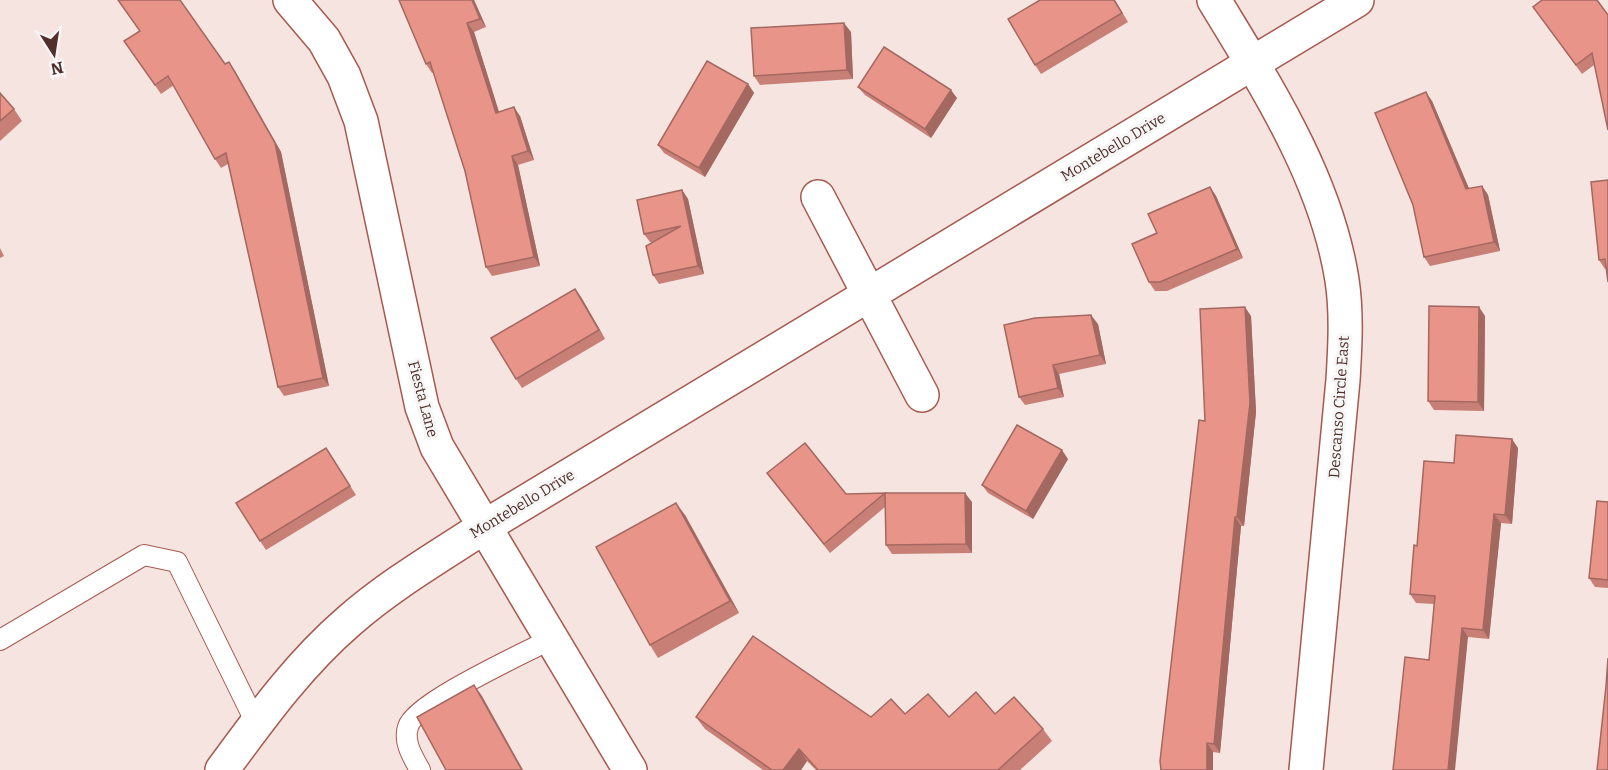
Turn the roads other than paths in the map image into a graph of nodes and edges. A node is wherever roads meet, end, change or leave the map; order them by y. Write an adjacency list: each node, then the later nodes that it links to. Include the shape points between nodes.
1 (290, 0): 8 (street, Fiesta Lane, via 324,40 357,110 422,406 436,447)
2 (1214, 0): 4 (street, Descanso Circle East)
3 (1357, 0): 4 (street, Montebello Drive)
4 (1252, 63): 6 (street, Montebello Drive); 15 (street, Descanso Circle East, via 1311,175 1342,279 1343,380)
5 (818, 197): 6 (street)
6 (869, 294): 7 (street); 8 (street, Montebello Drive)
7 (922, 396)
8 (484, 527): 9 (street, Fiesta Lane); 11 (street, Montebello Drive, via 395,584 349,621 305,663)
9 (551, 639): 13 (lane, via 455,690 412,718 406,741); 14 (street, Fiesta Lane)
10 (0, 640): 11 (lane, via 144,555 177,562)
11 (256, 723): 12 (street, Montebello Drive)
12 (222, 770)
13 (420, 770)
14 (630, 770)
15 (1306, 770)

